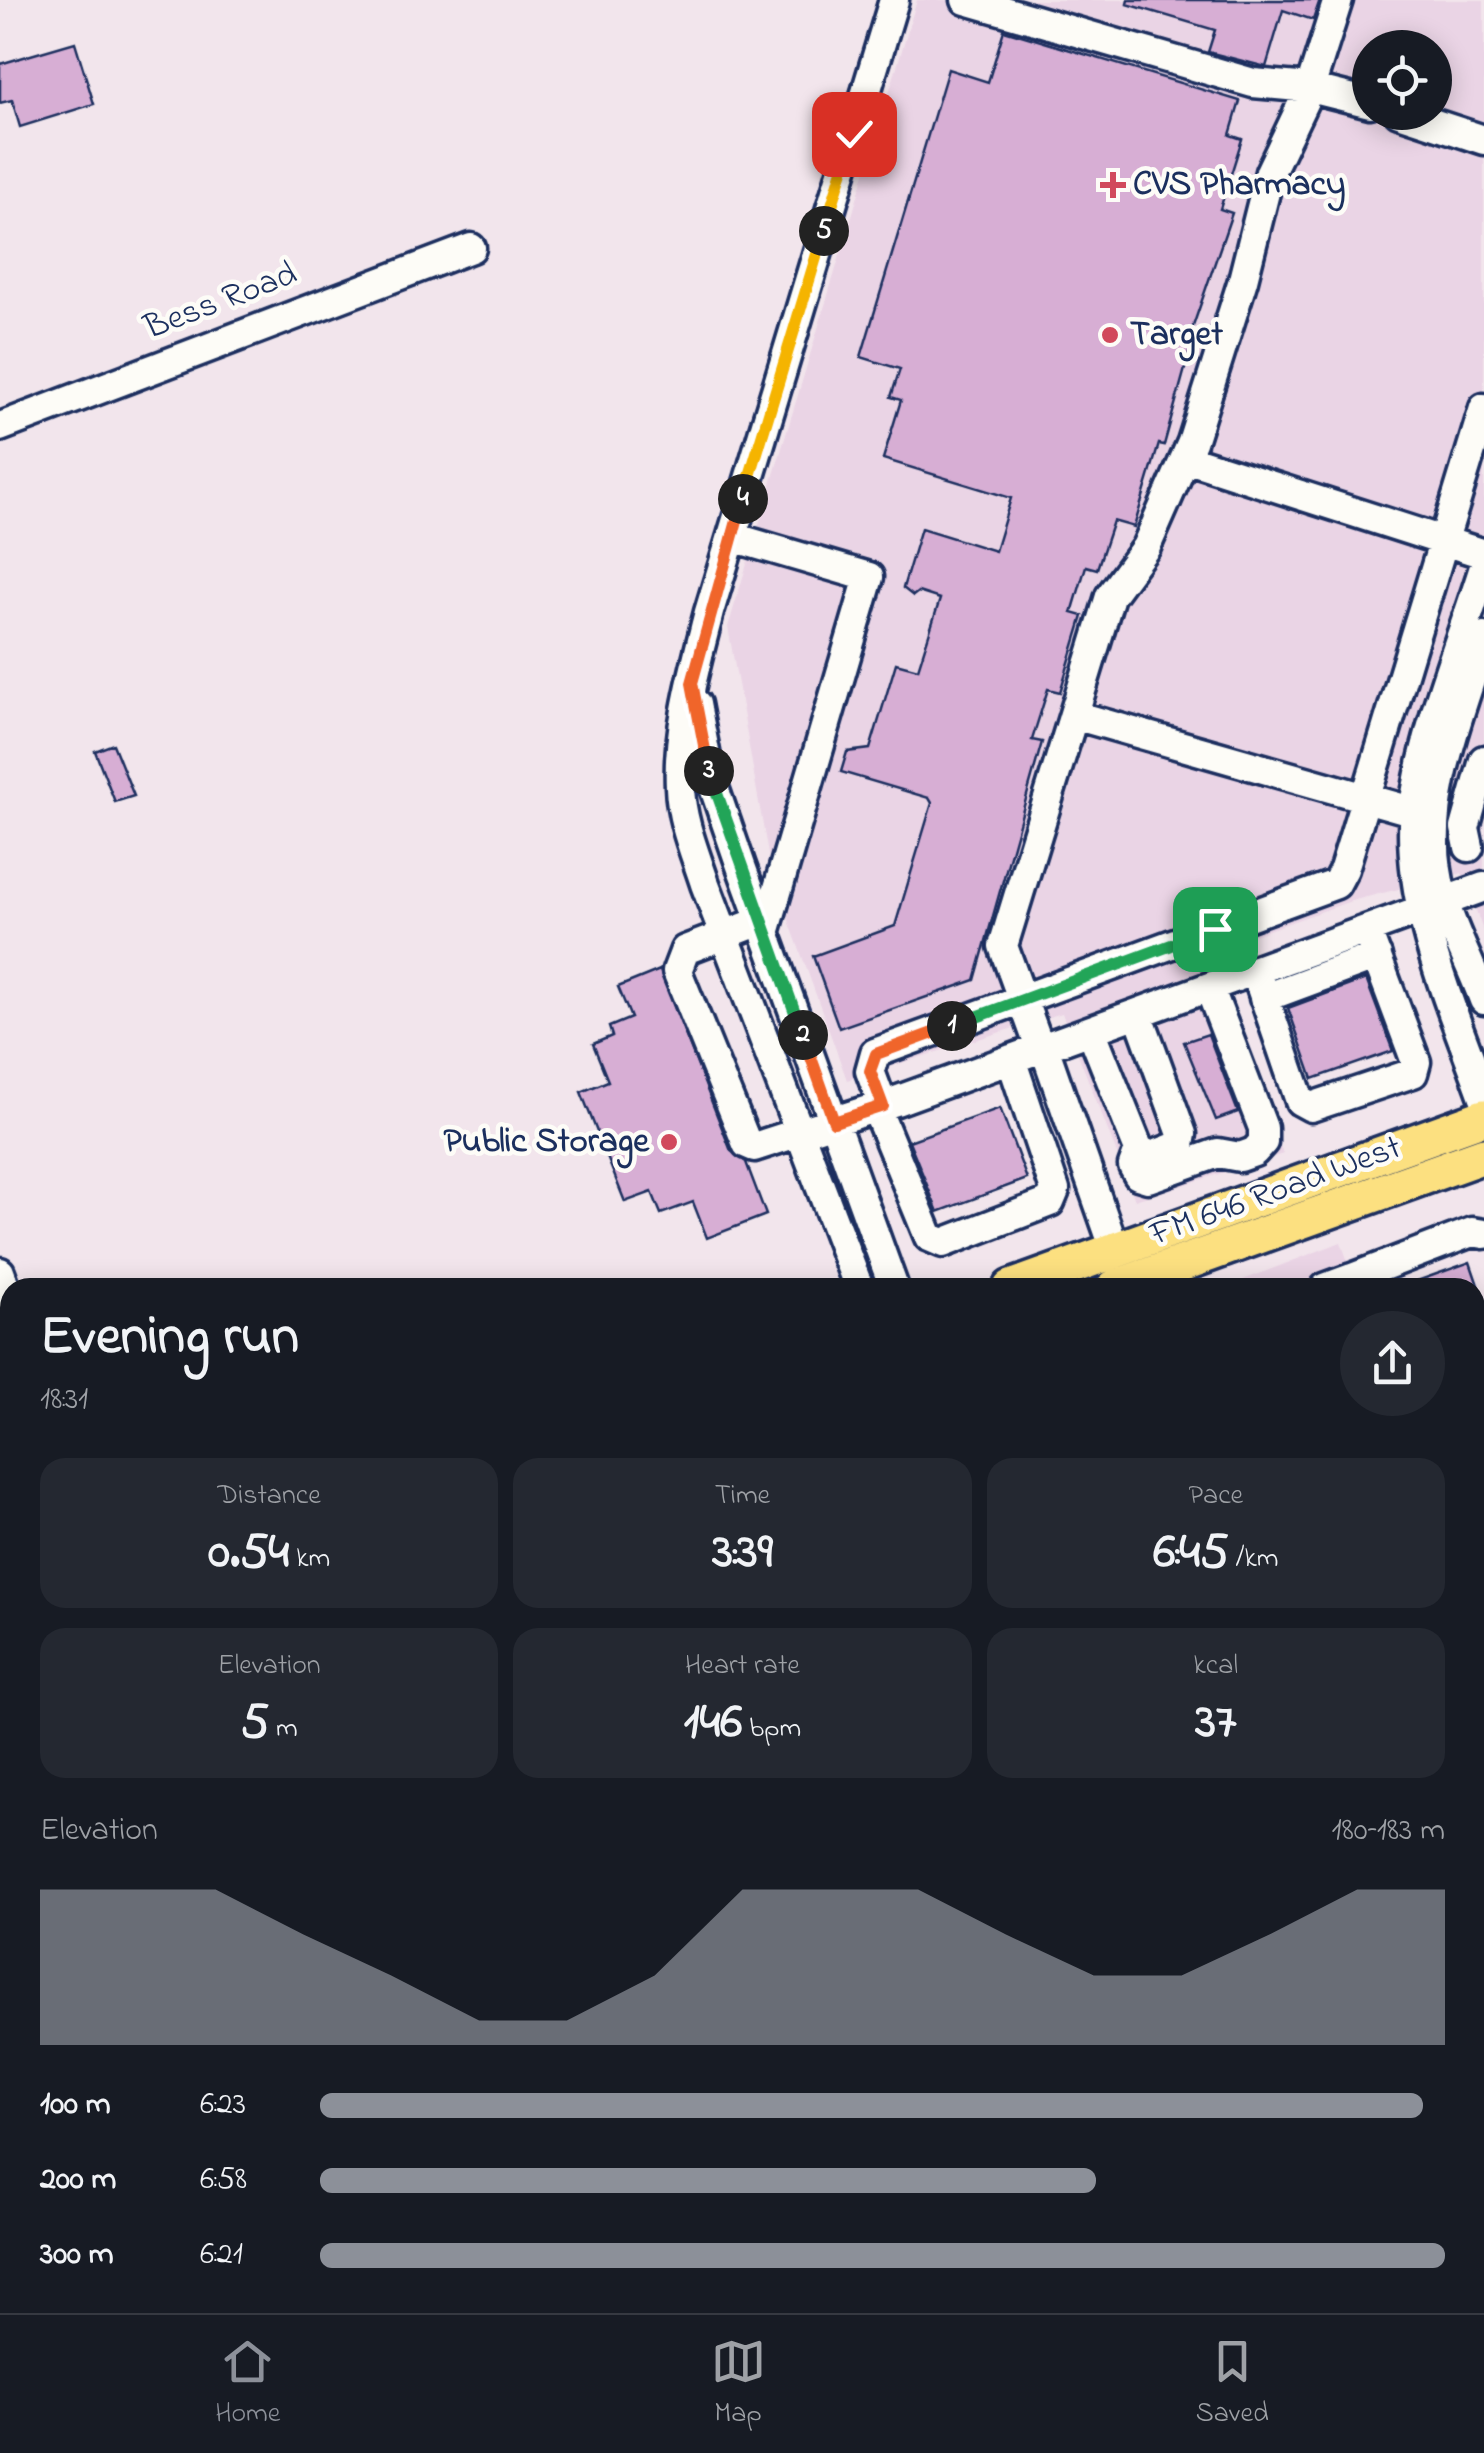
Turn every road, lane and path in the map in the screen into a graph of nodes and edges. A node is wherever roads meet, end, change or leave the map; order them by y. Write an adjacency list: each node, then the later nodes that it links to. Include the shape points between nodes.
1 (894, 0): 13 (street)
2 (966, 0): 4 (street)
3 (1338, 0): 5 (street)
4 (1031, 9): 5 (street, via 1253,83)
5 (1310, 88): 6 (street); 12 (street, via 1270,172)
6 (1352, 98)
7 (1452, 130): 8 (street)
8 (1484, 140)
9 (471, 248): 11 (street, Bess Road)
10 (1484, 408): 14 (street)
11 (0, 428)
12 (1185, 458): 14 (street); 20 (street, via 1146,547 1110,596)
13 (732, 537): 19 (street); 27 (street, via 869,577)
14 (1442, 541): 15 (street); 22 (street)
15 (1484, 554)
16 (1484, 566): 17 (street)
17 (1479, 603): 23 (street, via 1425,759)
18 (1484, 637): 26 (street, via 1438,798)
19 (692, 683): 27 (street, via 709,773); 28 (street, via 680,787 685,823)
20 (1074, 715): 22 (street); 34 (street, via 1004,946)
21 (1484, 760): 24 (street, via 1465,828)
22 (1365, 798): 23 (street); 34 (street, via 1336,884)
23 (1415, 812): 26 (street)
24 (1476, 844): 25 (street)
25 (1484, 888): 26 (street)
26 (1434, 906): 29 (street); 33 (street); 39 (street, via 1425,931)
27 (763, 927): 28 (street); 42 (street)
28 (724, 934): 43 (street); 43 (street, via 685,950 677,971 746,1144)
29 (1372, 944): 30 (street); 32 (street); 32 (street, via 1416,1062 1414,1073 1311,1107 1300,1101)
30 (1254, 970): 31 (street); 32 (street)
31 (1209, 987): 35 (street); 44 (street, via 1263,1128 1262,1142 1240,1157 1218,1153 1148,1178 1133,1166)
32 (1264, 998)
33 (1484, 1000)
34 (1022, 1002): 37 (street); 40 (street, via 876,1054 870,1071)
35 (1138, 1013): 36 (street); 44 (street, via 1182,1134 1180,1145 1152,1156)
36 (1091, 1030): 37 (street); 44 (street)
37 (1042, 1048): 38 (street); 47 (street)
38 (1010, 1060): 40 (street); 46 (street)
39 (1484, 1097)
40 (880, 1107): 42 (street); 46 (street, via 929,1238 944,1243 1050,1202)
41 (1484, 1117): 49 (main road, FM 646 Road West)
42 (834, 1122): 43 (street); 51 (street)
43 (799, 1133): 50 (street)
44 (1139, 1150)
45 (1484, 1155): 53 (main road, FM 646 Road West)
46 (1055, 1190): 47 (street)
47 (1094, 1190): 49 (street)
48 (1473, 1235): 54 (street)
49 (1116, 1250): 52 (main road, FM 646 Road West)
50 (856, 1278)
51 (890, 1278)
52 (1039, 1278)
53 (1142, 1278)
54 (1370, 1278)

